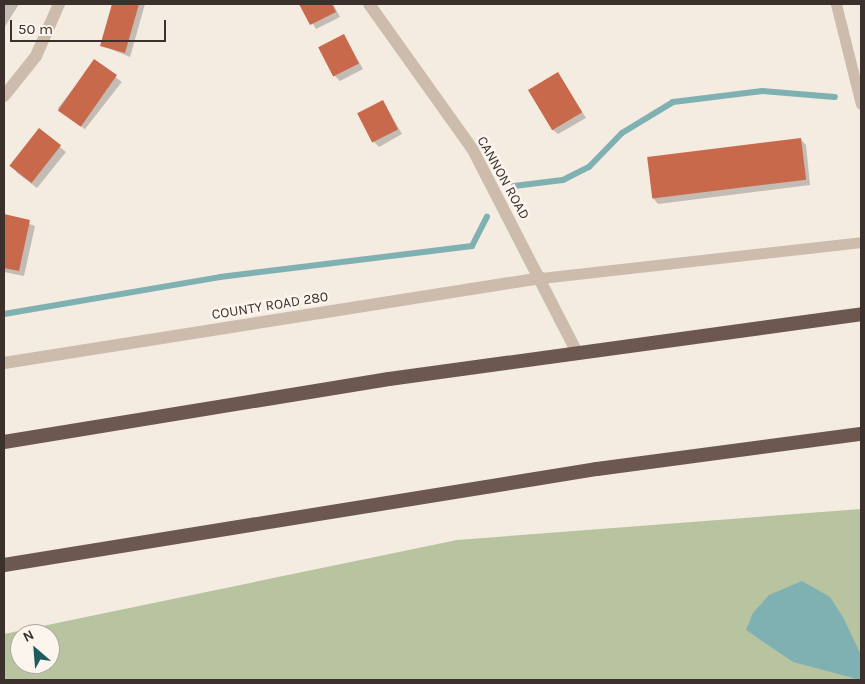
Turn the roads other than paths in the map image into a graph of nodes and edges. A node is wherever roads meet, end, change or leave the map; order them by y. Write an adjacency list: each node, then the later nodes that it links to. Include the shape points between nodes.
1 (59, 4): 4 (street, via 36,56)
2 (370, 4): 7 (street, CANNON ROAD, via 473,150)
3 (836, 4): 5 (lane)
4 (4, 96)
5 (861, 104)
6 (861, 242): 7 (lane)
7 (541, 278): 9 (street, CANNON ROAD); 10 (street, COUNTY ROAD 280)
8 (861, 314): 9 (highway)
9 (577, 352): 12 (highway)
10 (4, 363)
11 (861, 434): 13 (highway, via 597,469)
12 (4, 442)
13 (4, 565)

